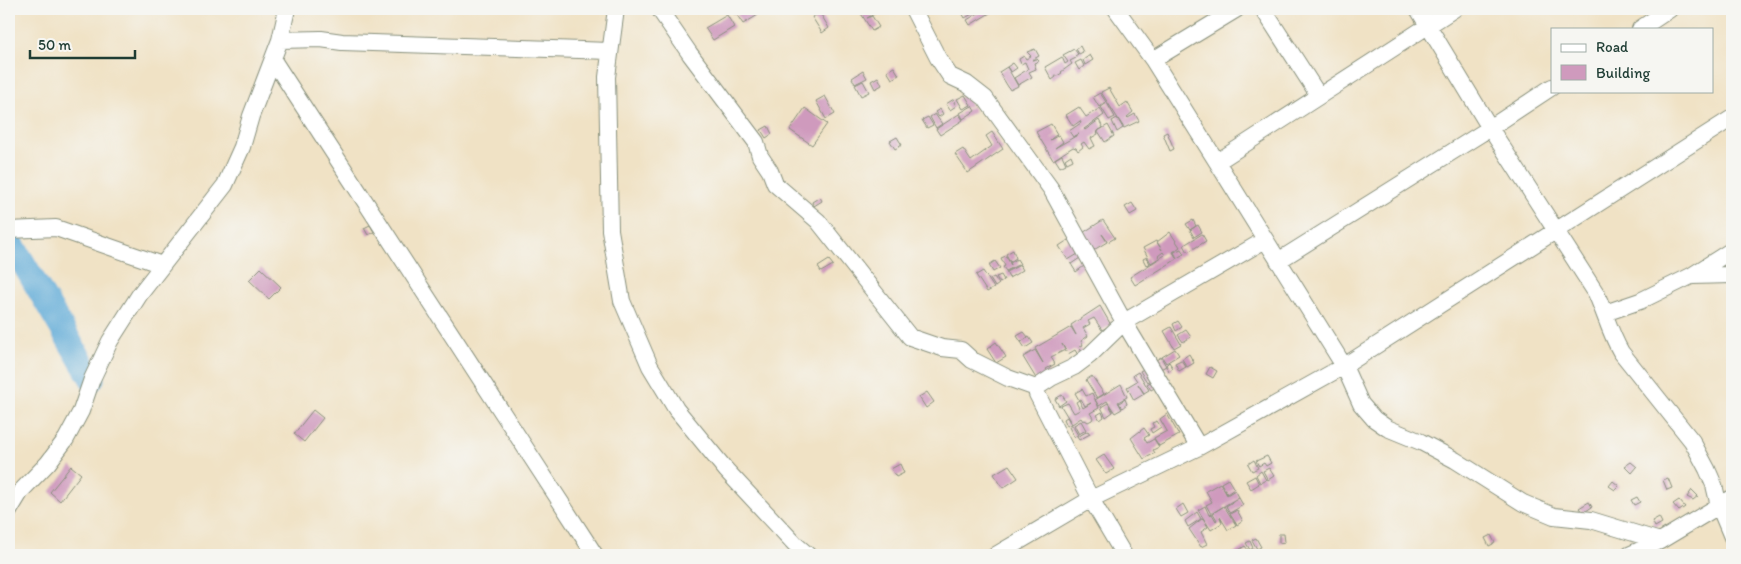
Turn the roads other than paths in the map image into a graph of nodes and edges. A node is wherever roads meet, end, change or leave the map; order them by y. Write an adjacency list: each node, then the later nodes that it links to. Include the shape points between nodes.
1 (287, 9): 13 (street)
2 (616, 9): 14 (street)
3 (659, 9): 33 (street, via 756,142 775,184 818,221 910,337 942,348 961,350 972,360)
4 (913, 9): 31 (street, via 950,76 985,98 1051,189)
5 (1116, 9): 16 (street)
6 (1238, 9): 16 (street)
7 (1263, 9): 18 (street)
8 (1418, 9): 11 (street)
9 (1454, 9): 11 (street)
10 (1670, 9): 12 (street)
11 (1428, 26): 18 (street); 20 (street)
12 (1642, 28)
13 (280, 40): 14 (street); 15 (street)
14 (610, 51): 41 (street, via 607,77 610,230 622,301 650,366 676,409 726,470)
15 (273, 60): 27 (street, via 225,185); 40 (street)
16 (1153, 60): 21 (street)
17 (1551, 88): 20 (street)
18 (1319, 96): 21 (street)
19 (1732, 118): 23 (street)
20 (1490, 128): 23 (street); 26 (street)
21 (1217, 162): 24 (street)
22 (9, 230): 27 (street, via 56,228)
23 (1556, 231): 30 (street, via 1596,293); 32 (street)
24 (1265, 240): 26 (street); 31 (street)
25 (1732, 250): 29 (street)
26 (1278, 261): 32 (street)
27 (162, 265): 37 (street, via 110,341 66,439 21,491)
28 (1732, 275): 29 (street)
29 (1691, 276): 30 (street, via 1640,301)
30 (1605, 313): 36 (street, via 1621,352 1692,440)
31 (1124, 322): 33 (street, via 1074,367); 34 (street)
32 (1344, 366): 34 (street); 39 (street, via 1361,404 1387,428 1421,442 1523,503 1554,516 1591,520)
33 (1036, 388): 35 (street)
34 (1200, 446): 35 (street)
35 (1090, 499): 42 (street); 43 (street)
36 (1726, 502): 38 (street); 39 (street)
37 (9, 511)
38 (1732, 537)
39 (1660, 541): 44 (street)
40 (595, 555)
41 (808, 555)
42 (996, 555)
43 (1124, 555)
44 (1629, 555)

